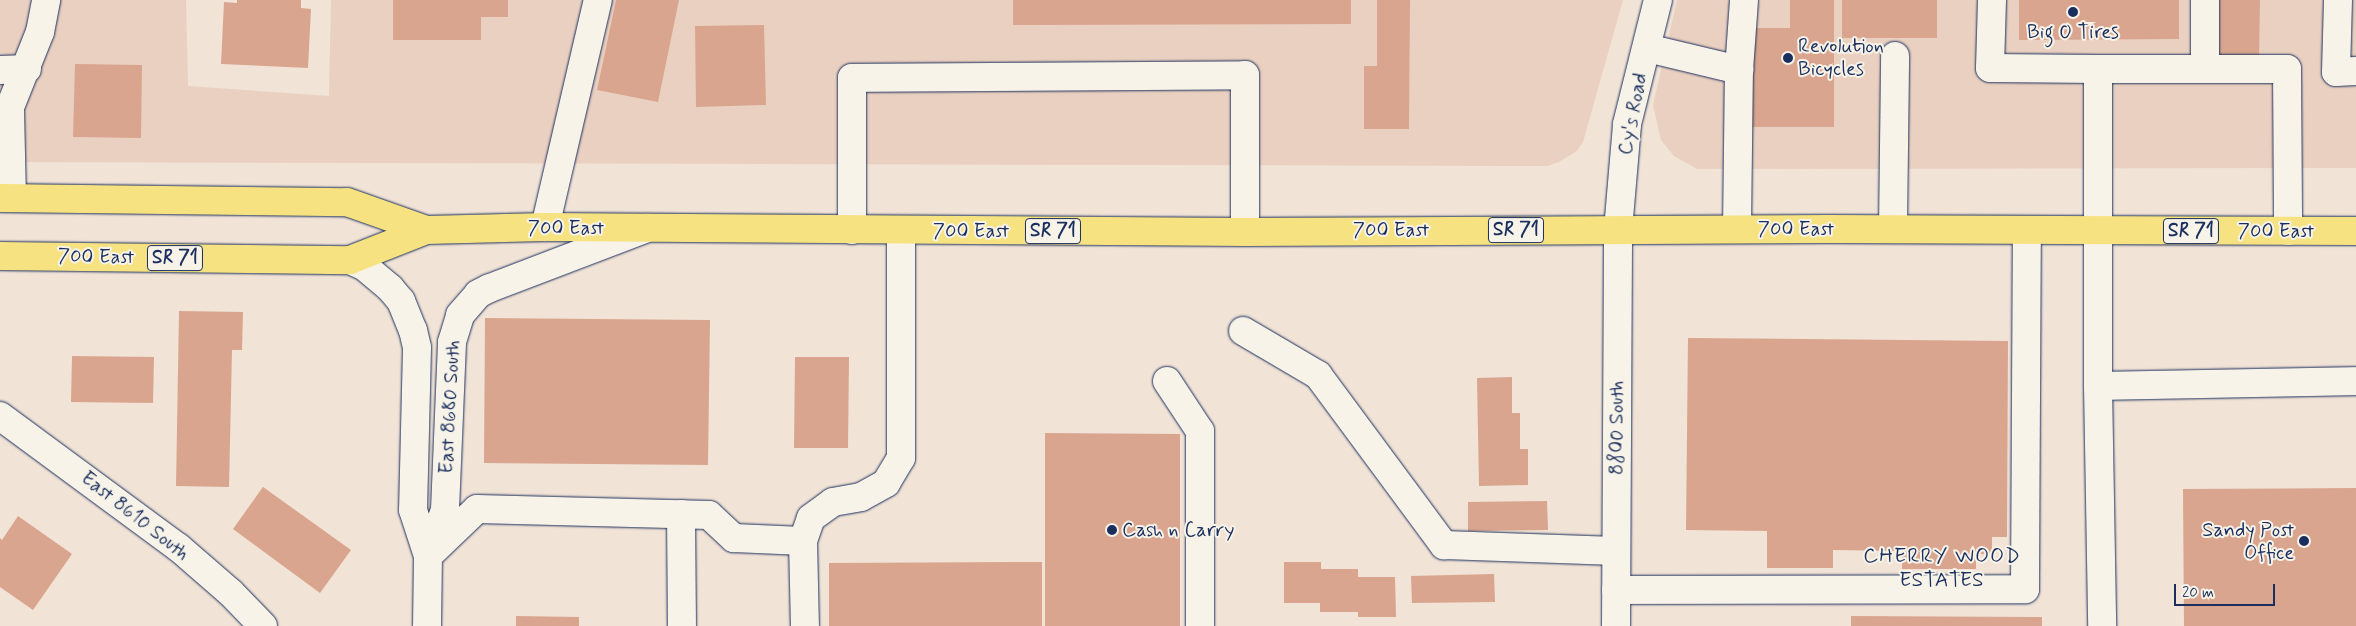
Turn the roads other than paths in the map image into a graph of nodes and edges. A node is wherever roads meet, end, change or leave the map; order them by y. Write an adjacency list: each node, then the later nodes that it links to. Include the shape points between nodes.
1 (46, 0): 13 (street, via 40,32)
2 (598, 0): 17 (street)
3 (1658, 0): 8 (street, Cy's Road)
4 (1744, 0): 14 (street)
5 (1992, 0): 10 (street, via 1990,68)
6 (2205, 0): 11 (street)
7 (2338, 0): 15 (street, via 2336,72)
8 (1646, 48): 14 (street); 24 (street, Cy's Road, via 1628,124)
9 (1895, 56): 20 (street)
10 (2098, 69): 11 (street); 26 (street)
11 (2205, 69): 27 (street, via 2287,70)
12 (0, 70): 13 (street)
13 (27, 70): 16 (street, via 10,107)
14 (1739, 70): 19 (street)
15 (2356, 71)
16 (6, 198): 21 (main road, 700 East / SR 71, via 347,202)
17 (545, 227): 18 (main road, 700 East / SR 71); 21 (main road, 700 East / SR 71)
18 (647, 228): 22 (main road, 700 East / SR 71); 40 (street, East 8680 South, via 490,288 478,294 460,314 452,342 445,510)
19 (1738, 229): 20 (main road, 700 East / SR 71); 24 (main road, 700 East / SR 71)
20 (1893, 229): 25 (main road, 700 East / SR 71)
21 (426, 230): 31 (main road, 700 East / SR 71)
22 (852, 230): 23 (main road, 700 East / SR 71); 29 (street, via 852,78 1245,75)
23 (901, 230): 29 (main road, 700 East / SR 71); 38 (street, via 901,458 886,484 861,497 833,502 811,518)
24 (1618, 230): 29 (main road, 700 East / SR 71); 39 (street, 8800 South)
25 (2027, 231): 26 (main road, 700 East / SR 71); 41 (street, via 2025,589)
26 (2097, 231): 27 (main road, 700 East / SR 71); 35 (street)
27 (2288, 231): 28 (main road, 700 East / SR 71)
28 (2356, 231)
29 (1245, 232)
30 (0, 256): 31 (main road, 700 East / SR 71)
31 (350, 260): 40 (street, East 8680 South, via 390,288 404,308 413,330 417,348 413,510)
32 (1243, 331): 39 (street, via 1318,375 1444,546)
33 (1168, 381): 46 (street, via 1200,431)
34 (2356, 381): 35 (street)
35 (2098, 386): 48 (street)
36 (0, 416): 42 (street, East 8610 South, via 178,547)
37 (681, 514): 38 (street, via 709,515 734,538); 40 (street, via 477,509); 44 (street)
38 (803, 541): 45 (street)
39 (1616, 551): 41 (street, 8800 South)
40 (428, 556): 43 (street, East 8680 South)
41 (1616, 590): 47 (street, 8800 South)
42 (263, 626)
43 (427, 626)
44 (682, 626)
45 (805, 626)
46 (1200, 626)
47 (1616, 626)
48 (2102, 626)

